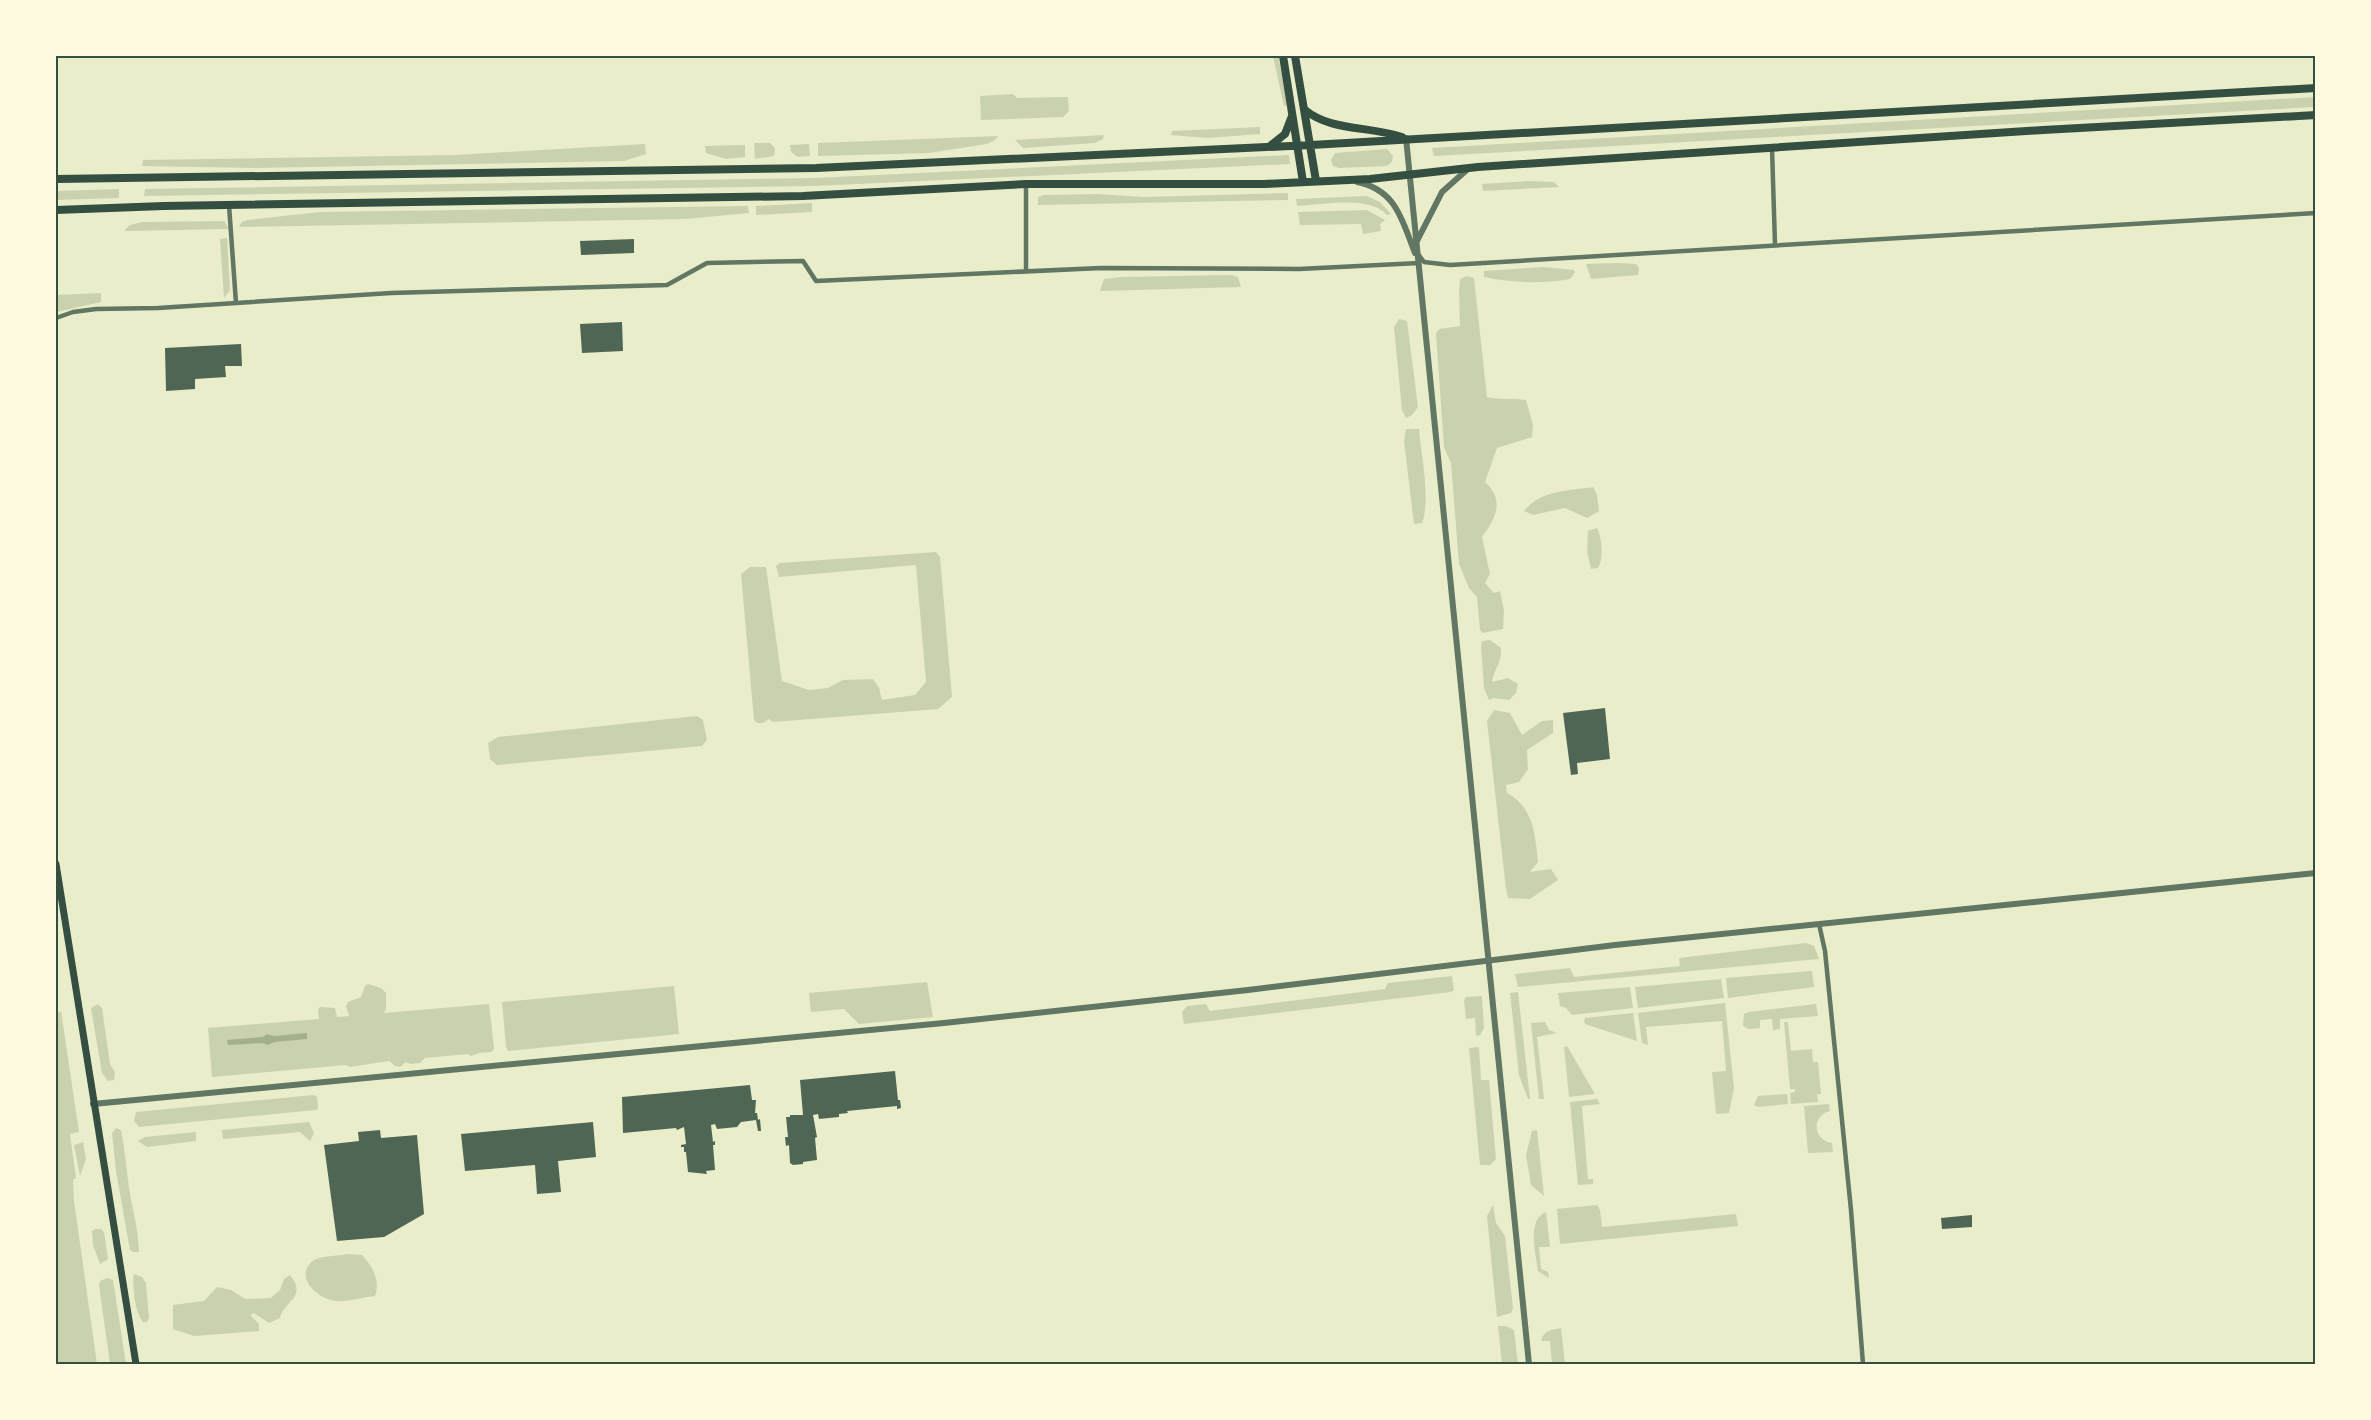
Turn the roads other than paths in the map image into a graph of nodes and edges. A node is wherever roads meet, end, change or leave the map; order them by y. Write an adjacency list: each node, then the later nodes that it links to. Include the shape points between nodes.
1 (1283, 56): 5 (main road)
2 (1295, 56): 4 (main road)
3 (2316, 88): 7 (main road)
4 (1305, 110): 7 (main road, via 1328,124); 9 (main road)
5 (1293, 111): 8 (main road); 10 (main road, via 1285,134)
6 (2316, 115): 11 (main road)
7 (1406, 138): 9 (main road); 13 (street)
8 (1298, 145): 9 (main road); 10 (main road); 16 (main road)
9 (1311, 145): 17 (main road)
10 (1269, 147): 14 (main road, via 822,168)
11 (1772, 148): 12 (main road); 23 (street)
12 (1468, 168): 13 (main road); 22 (street, via 1442,192)
13 (1409, 174): 15 (main road); 22 (street)
14 (56, 179)
15 (1348, 180): 17 (main road); 25 (street, via 1378,190 1395,203)
16 (1303, 182): 17 (main road); 18 (main road)
17 (1316, 182)
18 (1026, 184): 19 (main road, via 792,196); 26 (street)
19 (229, 205): 20 (main road); 27 (street)
20 (56, 210)
21 (2316, 213): 23 (street)
22 (1416, 241): 24 (street)
23 (1775, 244): 24 (street, via 1450,265 1424,262)
24 (1418, 253): 25 (street)
25 (1419, 263): 26 (street, via 1299,269); 32 (street)
26 (1026, 271): 27 (street, via 816,280 803,261 707,263 667,285 392,293)
27 (236, 303): 28 (street, via 96,309)
28 (56, 318)
29 (56, 864): 33 (main road)
30 (2316, 873): 31 (street)
31 (1819, 924): 32 (street); 36 (street, via 1851,1210)
32 (1487, 960): 33 (street, via 944,1023); 35 (street)
33 (93, 1104): 34 (main road)
34 (136, 1365)
35 (1529, 1365)
36 (1863, 1365)

